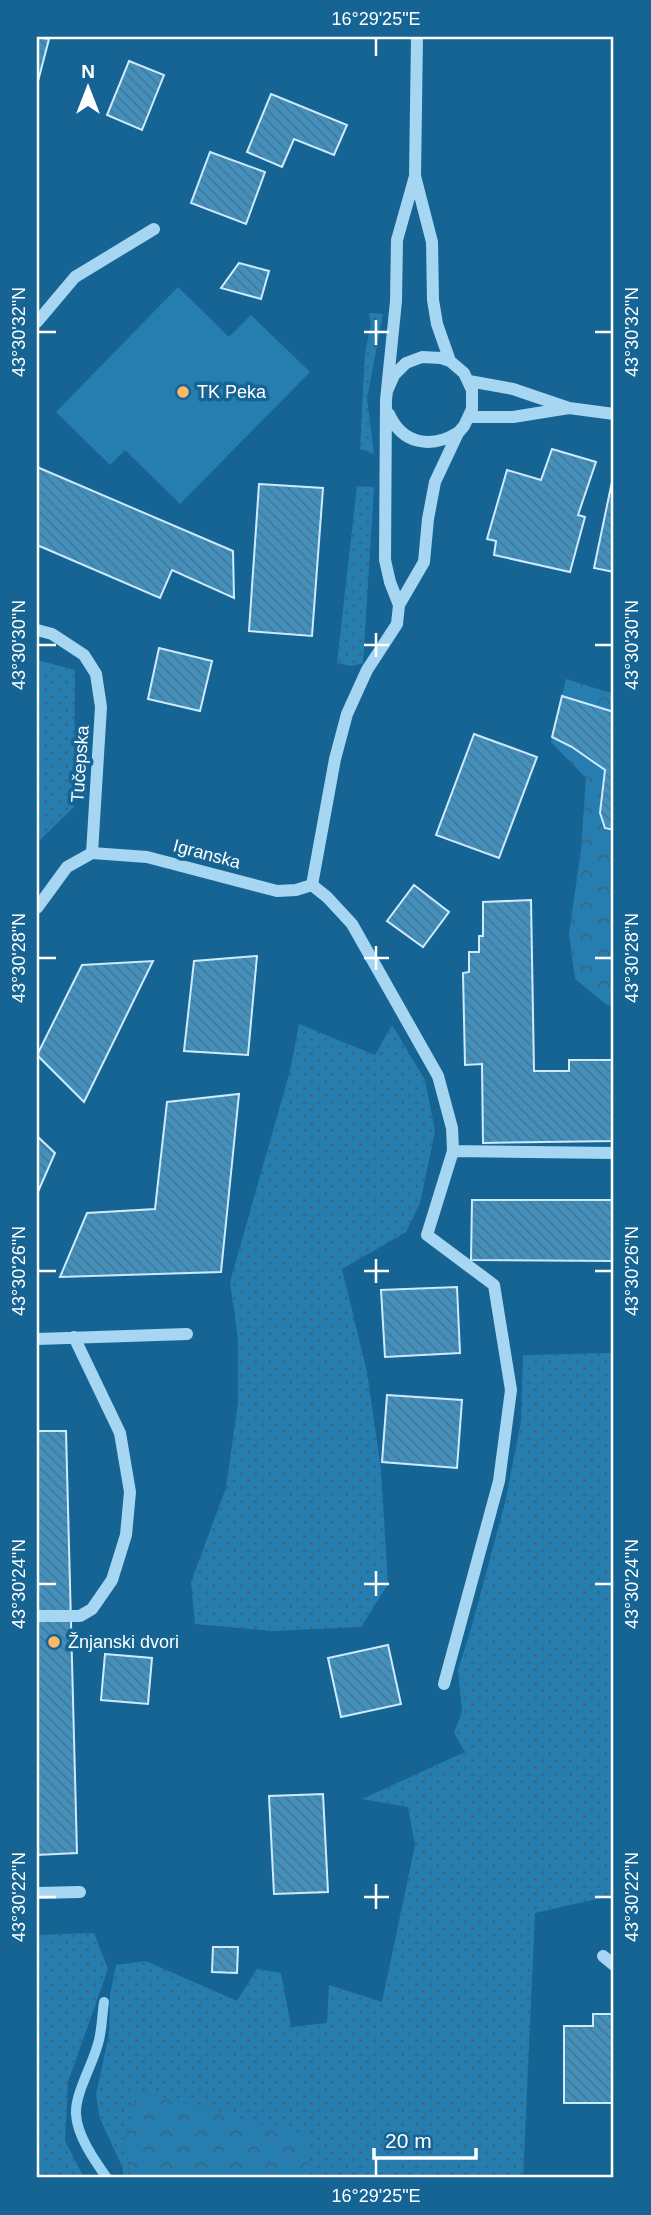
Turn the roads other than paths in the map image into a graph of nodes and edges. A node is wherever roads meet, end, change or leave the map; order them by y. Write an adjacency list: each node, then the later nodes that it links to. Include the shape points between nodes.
1 (416, 37): 2 (street)
2 (415, 176): 5 (street, via 432,242 437,324); 7 (street, via 397,240)
3 (154, 229): 4 (street, via 75,277)
4 (37, 322)
5 (450, 361): 6 (street); 7 (street, via 432,356 414,359 399,368)
6 (469, 381): 9 (street, via 513,389); 11 (street, via 473,399)
7 (387, 391): 8 (street)
8 (387, 408): 12 (street, via 394,424 414,440 432,443); 13 (street, via 385,560)
9 (569, 408): 10 (street); 11 (street, via 513,417)
10 (614, 414)
11 (469, 417): 12 (street)
12 (458, 433): 13 (street, via 435,482 424,562)
13 (399, 605): 16 (street, via 397,624 367,670 347,713)
14 (37, 630): 15 (street, Tučepska, via 52,634 84,655 96,674 101,707)
15 (92, 853): 16 (street, Igranska, via 147,857 277,891); 17 (street, via 66,867)
16 (312, 885): 18 (street, via 352,924 438,1076 452,1128)
17 (37, 908)
18 (453, 1151): 19 (street); 24 (street, via 427,1235 494,1284 511,1390 499,1480)
19 (614, 1153)
20 (187, 1334): 21 (street)
21 (74, 1338): 22 (street); 23 (street, via 120,1433 130,1492 126,1535 113,1580 92,1609 80,1616)
22 (37, 1339)
23 (37, 1616)
24 (444, 1684)
25 (80, 1892): 26 (street)
26 (37, 1893)
27 (603, 1956): 28 (street)
28 (614, 1965)

